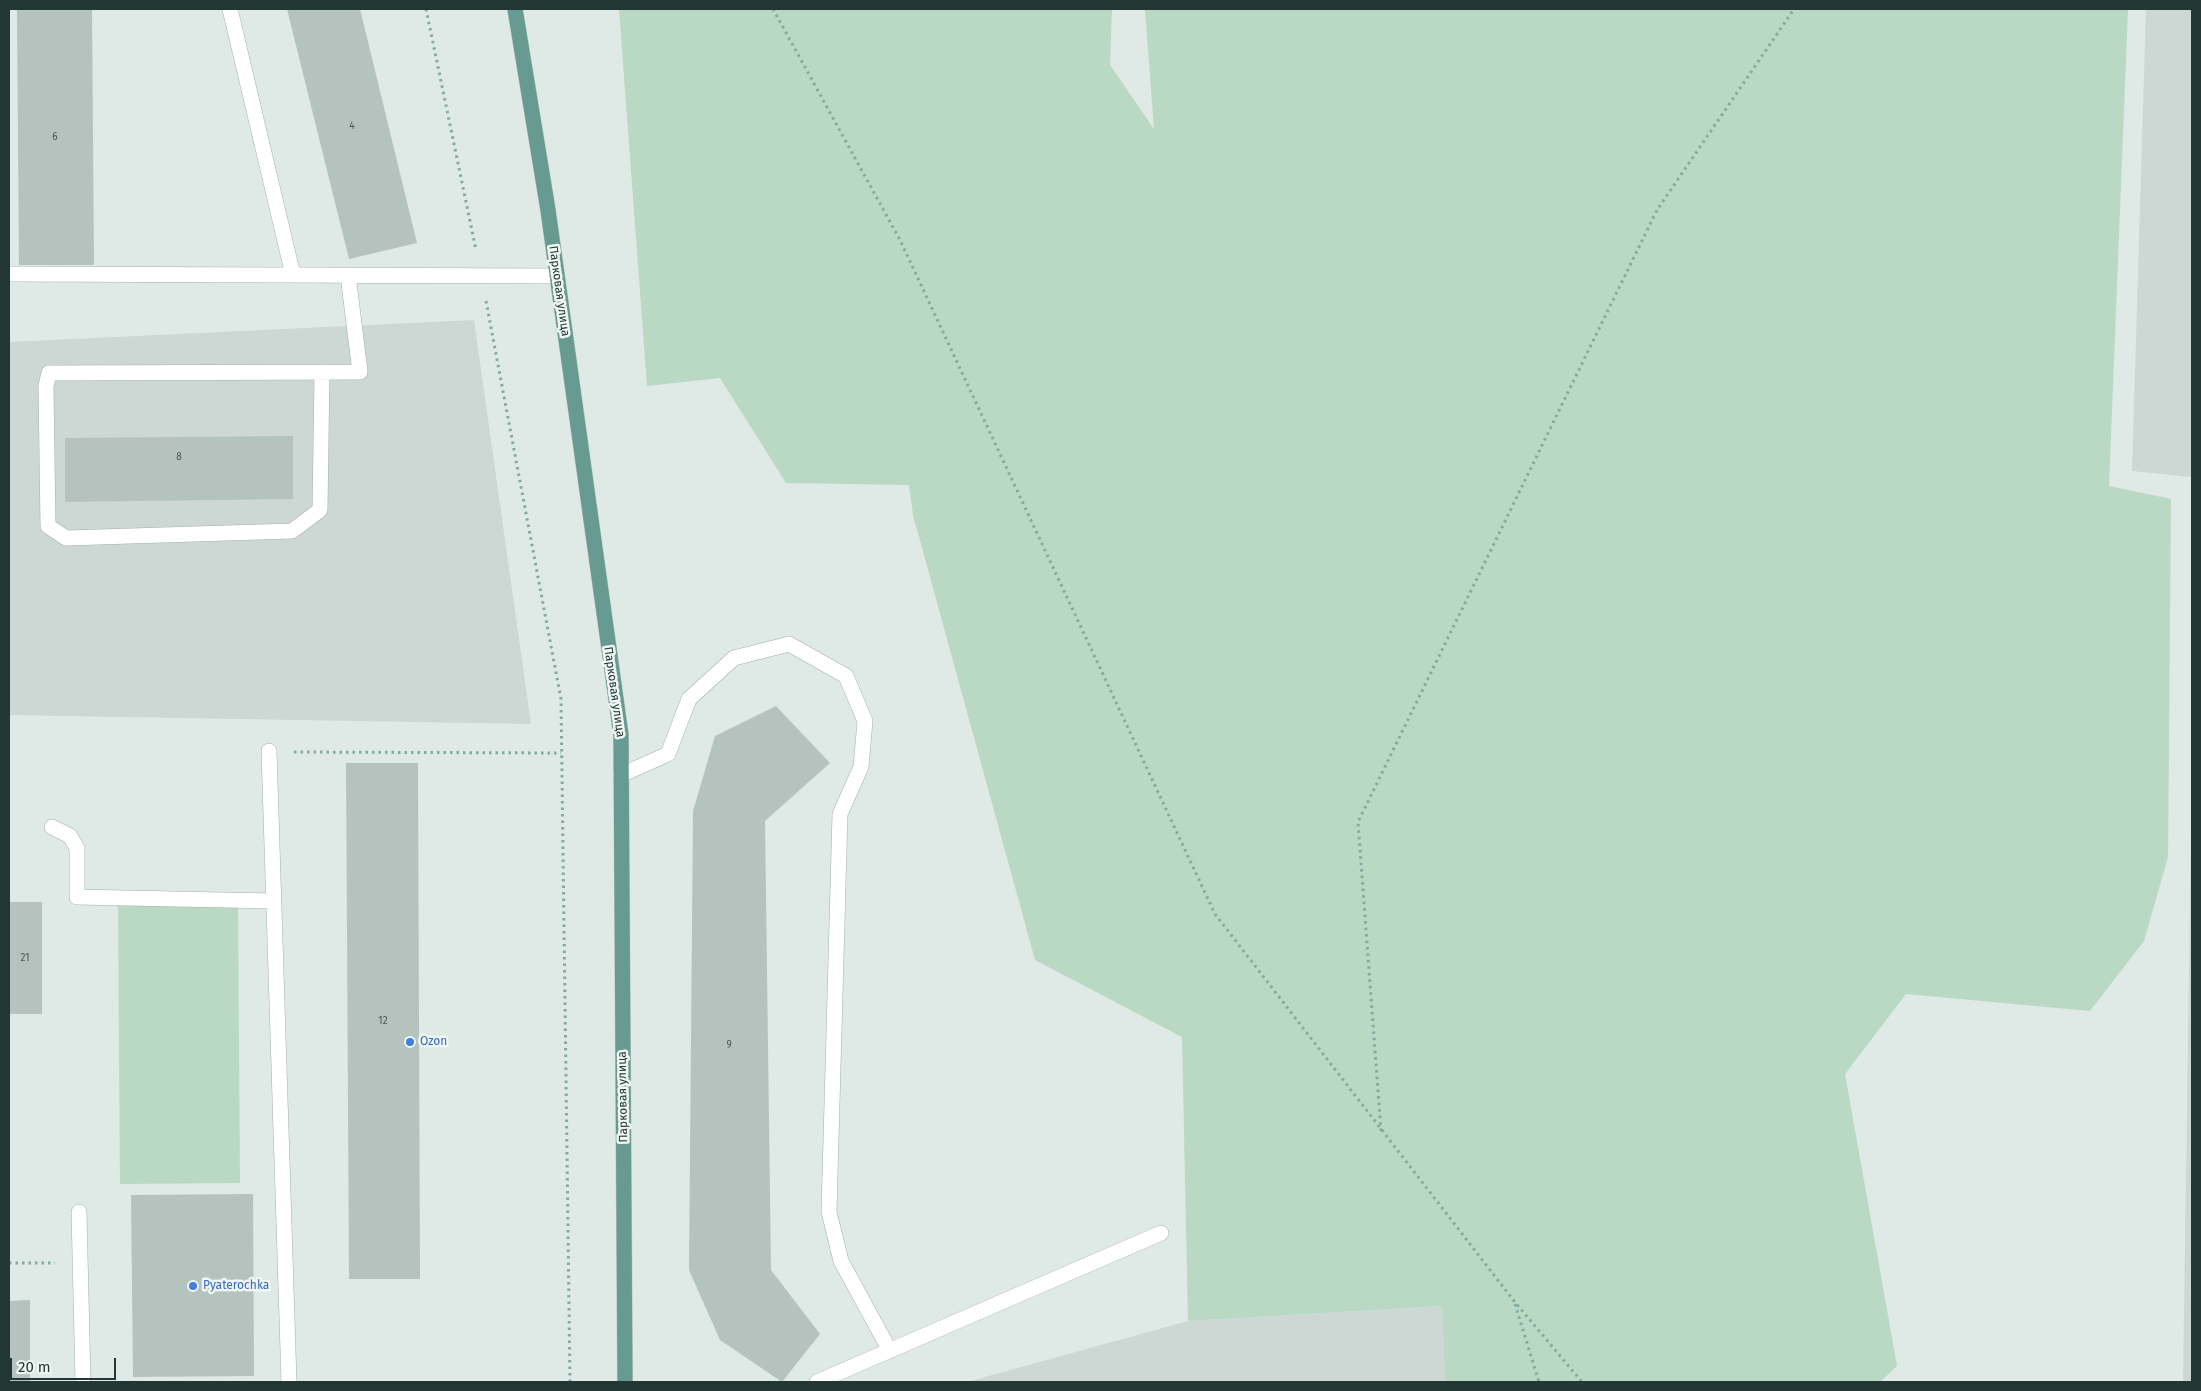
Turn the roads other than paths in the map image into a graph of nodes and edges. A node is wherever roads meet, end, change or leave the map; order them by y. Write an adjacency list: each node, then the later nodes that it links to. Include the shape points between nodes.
1 (230, 9): 4 (lane)
2 (515, 9): 6 (main road, Парковая улица)
3 (9, 274): 4 (lane)
4 (293, 275): 5 (lane)
5 (348, 275): 6 (lane); 7 (lane, via 360,372)
6 (557, 276): 9 (main road, Парковая улица, via 620,735)
7 (322, 372): 7 (lane, via 49,373 46,386 48,526 66,538 292,531 320,510)
8 (269, 752): 11 (lane)
9 (621, 775): 14 (lane, via 668,754 689,699 734,658 789,644 846,676 865,721 861,767 840,814 829,1212 841,1261); 17 (main road, Парковая улица)
10 (52, 827): 11 (lane, via 70,836 77,848 77,897)
11 (273, 901): 16 (lane)
12 (79, 1212): 15 (lane)
13 (1162, 1233): 14 (lane)
14 (890, 1351): 18 (lane)
15 (82, 1382)
16 (288, 1382)
17 (625, 1382)
18 (817, 1382)

